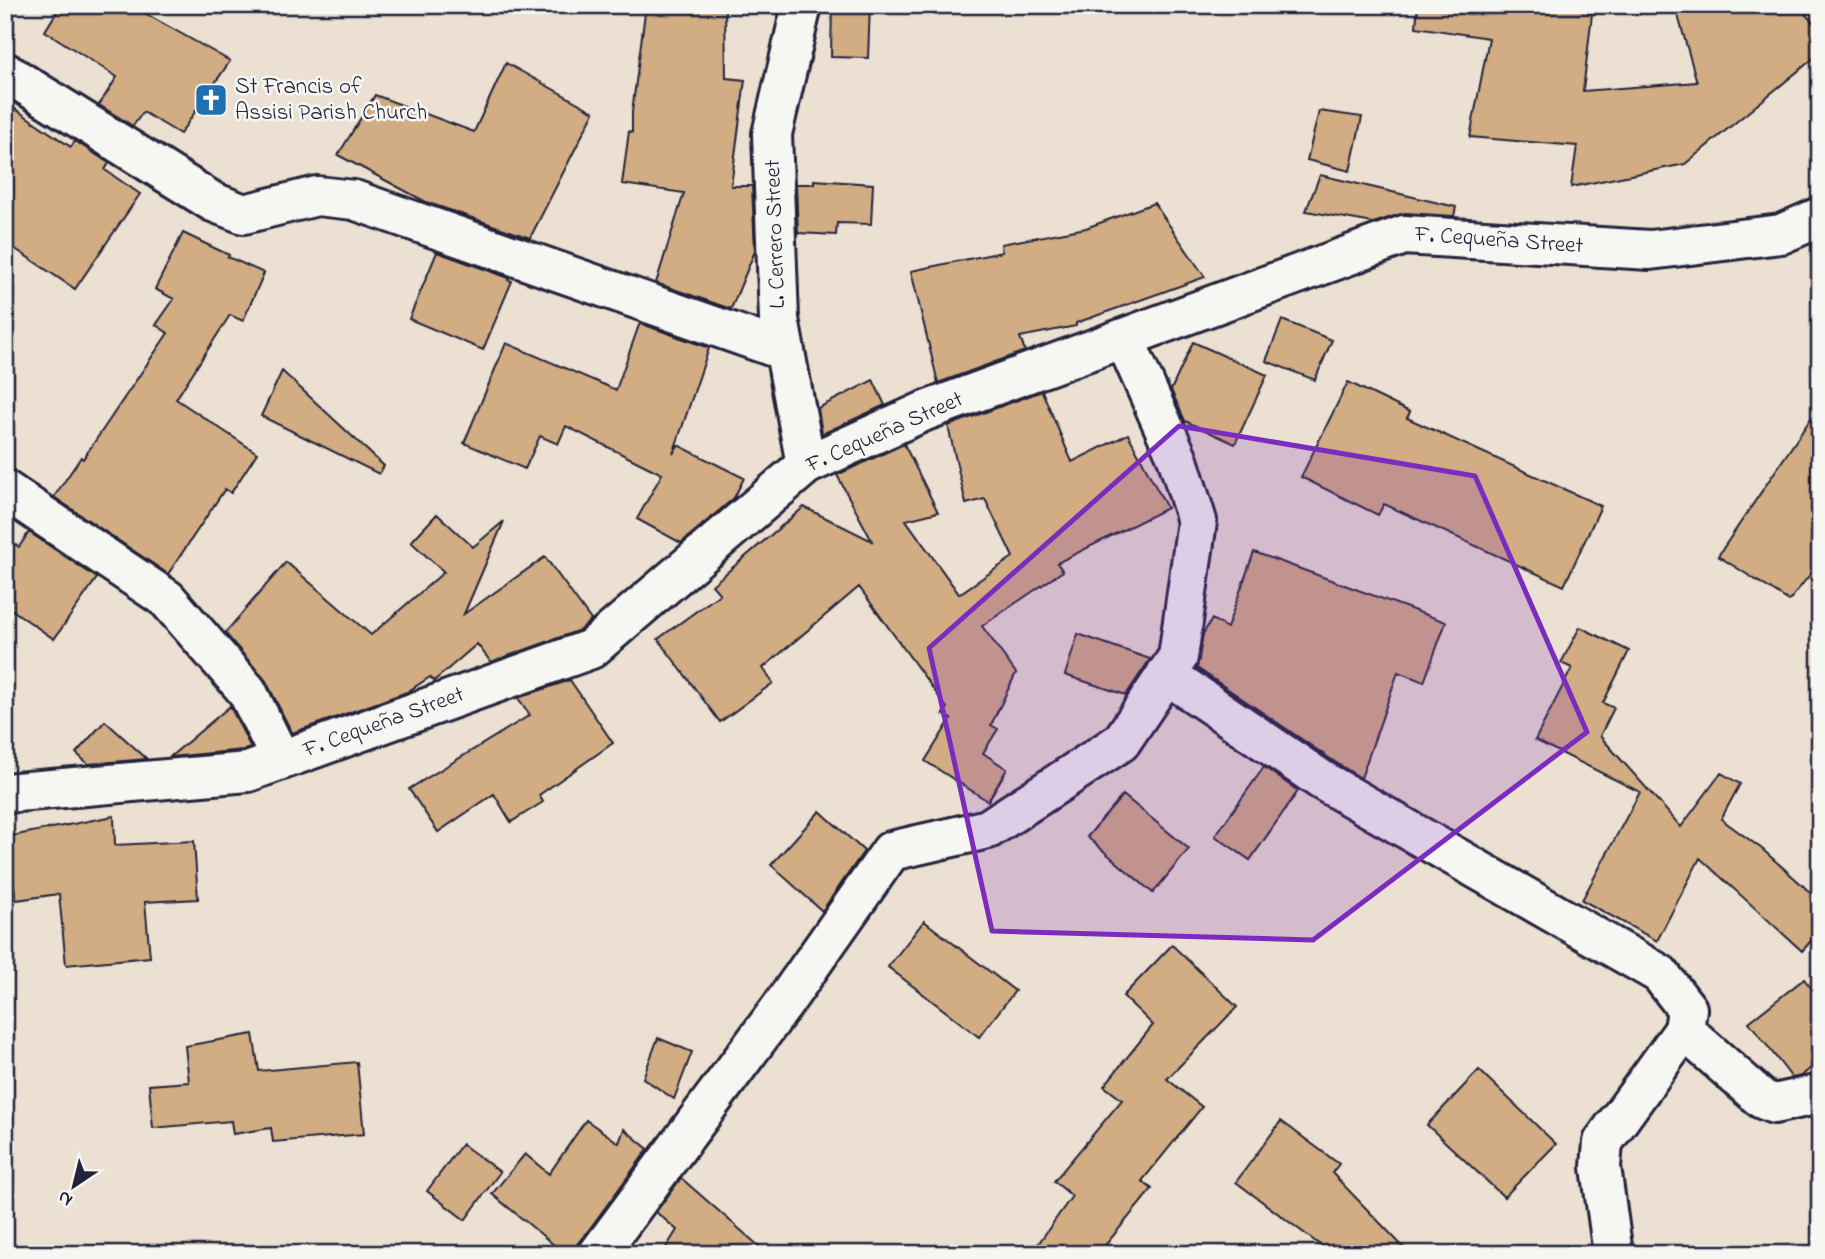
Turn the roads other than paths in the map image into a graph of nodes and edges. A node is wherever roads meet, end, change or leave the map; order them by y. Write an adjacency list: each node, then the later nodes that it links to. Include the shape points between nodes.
1 (802, 5): 5 (street, L. Cerrero Street, via 772,134 779,319)
2 (5, 72): 5 (street, via 213,202 244,214 317,196 354,200)
3 (1820, 217): 4 (street, F. Cequeña Street, via 1781,234 1650,250 1404,235)
4 (1124, 338): 6 (street, F. Cequeña Street, via 925,411); 8 (street, via 1177,457 1197,522 1178,657)
5 (785, 351): 6 (street, L. Cerrero Street)
6 (806, 465): 9 (street, F. Cequeña Street, via 591,649)
7 (5, 491): 9 (street, via 167,598 247,691)
8 (1166, 674): 11 (street, via 1322,780 1660,974 1687,1009); 13 (street, via 1121,742 988,829 891,851)
9 (281, 760): 10 (street, F. Cequeña Street, via 248,772)
10 (5, 793)
11 (1684, 1030): 12 (street, via 1774,1104); 14 (street, via 1603,1142 1601,1167)
12 (1820, 1094)
13 (598, 1254)
14 (1613, 1254)

